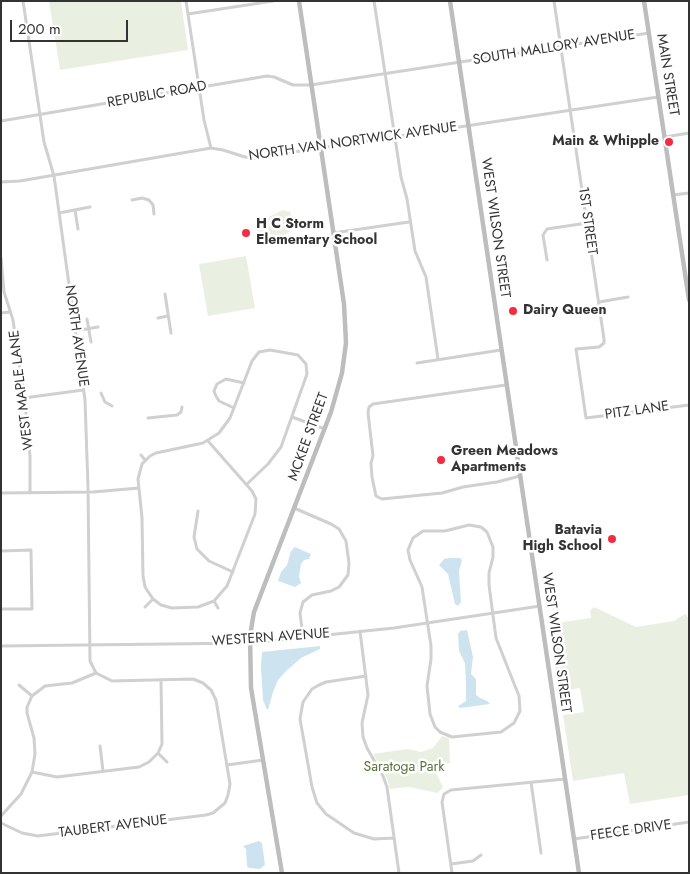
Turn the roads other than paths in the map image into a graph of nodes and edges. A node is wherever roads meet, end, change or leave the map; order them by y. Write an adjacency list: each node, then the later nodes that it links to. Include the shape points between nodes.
1 (23, 1): 18 (street, NORTH AVENUE)
2 (186, 1): 9 (street)
3 (274, 1): 9 (street)
4 (299, 1): 14 (main road, MCKEE STREET)
5 (374, 1): 13 (street)
6 (450, 1): 12 (main road, WEST WILSON STREET)
7 (554, 1): 11 (street, 1ST STREET)
8 (644, 1): 10 (main road, MAIN STREET)
9 (188, 14): 15 (street)
10 (649, 33): 11 (street, SOUTH MALLORY AVENUE); 16 (main road, MAIN STREET)
11 (561, 46): 12 (street, SOUTH MALLORY AVENUE); 17 (street, 1ST STREET)
12 (459, 62): 13 (street, SOUTH MALLORY AVENUE); 20 (main road, WEST WILSON STREET)
13 (385, 73): 14 (street, REPUBLIC ROAD); 22 (street)
14 (311, 85): 15 (street, REPUBLIC ROAD, via 293,85 267,76); 25 (main road, MCKEE STREET)
15 (200, 88): 18 (street, REPUBLIC ROAD); 24 (street)
16 (658, 97): 17 (street, NORTH VAN NORTWICK AVENUE); 23 (main road, MAIN STREET)
17 (570, 111): 20 (street, NORTH VAN NORTWICK AVENUE); 36 (street, 1ST STREET)
18 (40, 115): 19 (street, REPUBLIC ROAD); 26 (street, NORTH AVENUE)
19 (1, 121)
20 (469, 126): 22 (street, NORTH VAN NORTWICK AVENUE); 56 (main road, WEST WILSON STREET)
21 (689, 133): 23 (street)
22 (395, 137): 25 (street, NORTH VAN NORTWICK AVENUE); 35 (street)
23 (665, 137): 29 (main road, MAIN STREET)
24 (211, 148): 25 (street, NORTH VAN NORTWICK AVENUE, via 254,158); 26 (street, NORTH VAN NORTWICK AVENUE)
25 (321, 148): 38 (main road, MCKEE STREET)
26 (54, 176): 27 (street, NORTH VAN NORTWICK AVENUE); 33 (street, NORTH AVENUE)
27 (1, 182)
28 (689, 193): 29 (street)
29 (673, 195): 41 (main road, MAIN STREET)
30 (132, 200): 34 (street, via 151,202)
31 (90, 207): 32 (street)
32 (75, 210): 33 (street); 37 (street)
33 (59, 213): 53 (street, NORTH AVENUE)
34 (154, 214)
35 (410, 222): 38 (street); 57 (street, via 415,250 426,277)
36 (587, 223): 40 (street, via 547,229 543,235); 45 (street, 1ST STREET)
37 (78, 229)
38 (333, 233): 71 (main road, MCKEE STREET, via 344,304 346,344 342,373)
39 (1, 258): 46 (street, WEST MAPLE LANE, via 4,292)
40 (547, 260)
41 (686, 266): 44 (main road, MAIN STREET)
42 (165, 294): 48 (street)
43 (628, 297): 45 (street)
44 (689, 300)
45 (599, 302): 70 (street, 1ST STREET, via 604,343 576,349)
46 (10, 312): 47 (street); 63 (street, WEST MAPLE LANE)
47 (1, 313)
48 (168, 316): 49 (street); 54 (street)
49 (158, 318)
50 (87, 319): 52 (street)
51 (98, 327): 52 (street)
52 (88, 329): 53 (street); 55 (street)
53 (75, 331): 61 (street, NORTH AVENUE)
54 (171, 334)
55 (91, 342)
56 (501, 350): 57 (street); 60 (main road, WEST WILSON STREET)
57 (438, 359): 58 (street)
58 (417, 362)
59 (244, 384): 67 (street); 67 (street, via 226,379 217,384 214,391 219,401); 68 (street, via 259,352 268,350 298,355 308,369)
60 (506, 384): 75 (main road, WEST WILSON STREET); 75 (street, via 373,404 368,413 373,456 371,472 376,496 382,499 442,492)
61 (83, 390): 63 (street); 78 (street, NORTH AVENUE)
62 (101, 393): 65 (street, via 105,402)
63 (24, 398): 80 (street, WEST MAPLE LANE)
64 (689, 405): 70 (street, PITZ LANE)
65 (112, 406)
66 (182, 407): 69 (street, via 177,415)
67 (234, 408): 72 (street, via 223,428)
68 (292, 416): 71 (street); 76 (street, via 278,452)
69 (148, 418)
70 (586, 418)
71 (324, 429): 81 (main road, MCKEE STREET)
72 (208, 441): 74 (street, via 156,453); 76 (street)
73 (141, 455): 74 (street)
74 (146, 460): 77 (street, via 138,475)
75 (520, 476): 88 (main road, WEST WILSON STREET)
76 (247, 484): 84 (street, via 256,499 255,514)
77 (139, 488): 78 (street); 85 (street, via 143,581)
78 (88, 492): 80 (street); 96 (street, NORTH AVENUE)
79 (1, 493): 80 (street)
80 (30, 493)
81 (294, 508): 94 (street, via 341,531 346,541 349,564 348,575 339,587 312,595 303,602 300,613); 95 (main road, MCKEE STREET, via 254,612)
82 (198, 511): 84 (street, via 194,537 197,548 209,561)
83 (1, 551): 90 (street, via 31,550 32,608)
84 (233, 572): 86 (street, via 224,591)
85 (152, 599): 86 (street, via 172,608 198,607); 87 (street)
86 (214, 601): 89 (street)
87 (145, 606)
88 (540, 606): 91 (street, WESTERN AVENUE); 110 (main road, WEST WILSON STREET)
89 (218, 608)
90 (1, 609)
91 (493, 613): 92 (street, WESTERN AVENUE); 92 (street, via 488,579 493,547 487,532 476,525 423,531 411,541 408,555 422,587); 92 (street, via 498,645 520,703 514,723 496,733 446,735 432,721 427,693 432,652)
92 (428, 623): 93 (street, WESTERN AVENUE)
93 (360, 631): 94 (street, WESTERN AVENUE); 99 (street)
94 (303, 637): 95 (street, WESTERN AVENUE)
95 (250, 643): 96 (street, WESTERN AVENUE); 105 (main road, MCKEE STREET, via 251,688)
96 (90, 644): 97 (street, WESTERN AVENUE); 98 (street, NORTH AVENUE, via 90,661)
97 (1, 646)
98 (96, 673): 100 (street, via 112,681); 102 (street, via 72,684 45,686)
99 (366, 676): 115 (street, via 368,695 362,723 363,736 386,781); 115 (street, via 326,682 312,689 303,702 300,719 317,803 326,814 354,833 374,839)
100 (161, 680): 104 (street, via 162,744); 107 (street, via 193,680 211,690 216,700)
101 (19, 685): 102 (street)
102 (32, 696): 109 (street, via 27,707 34,738)
103 (100, 746): 108 (street)
104 (158, 753): 106 (street); 108 (street, via 144,765)
105 (263, 760): 107 (street); 120 (main road, MCKEE STREET)
106 (167, 762)
107 (227, 766): 113 (street, TAUBERT AVENUE, via 230,784 225,804 206,815 46,836 30,836)
108 (103, 771): 109 (street, via 57,777)
109 (32, 772): 112 (street, via 21,794)
110 (565, 779): 111 (street); 116 (main road, WEST WILSON STREET)
111 (531, 782): 117 (street); 119 (street, via 451,790 444,794 442,802)
112 (1, 816)
113 (1, 822)
114 (689, 822): 116 (street, FEECE DRIVE)
115 (394, 838): 121 (street)
116 (574, 839): 123 (main road, WEST WILSON STREET)
117 (541, 853)
118 (481, 856): 119 (street, via 473,861)
119 (451, 864): 122 (street)
120 (282, 873)
121 (399, 873)
122 (452, 873)
123 (579, 873)

